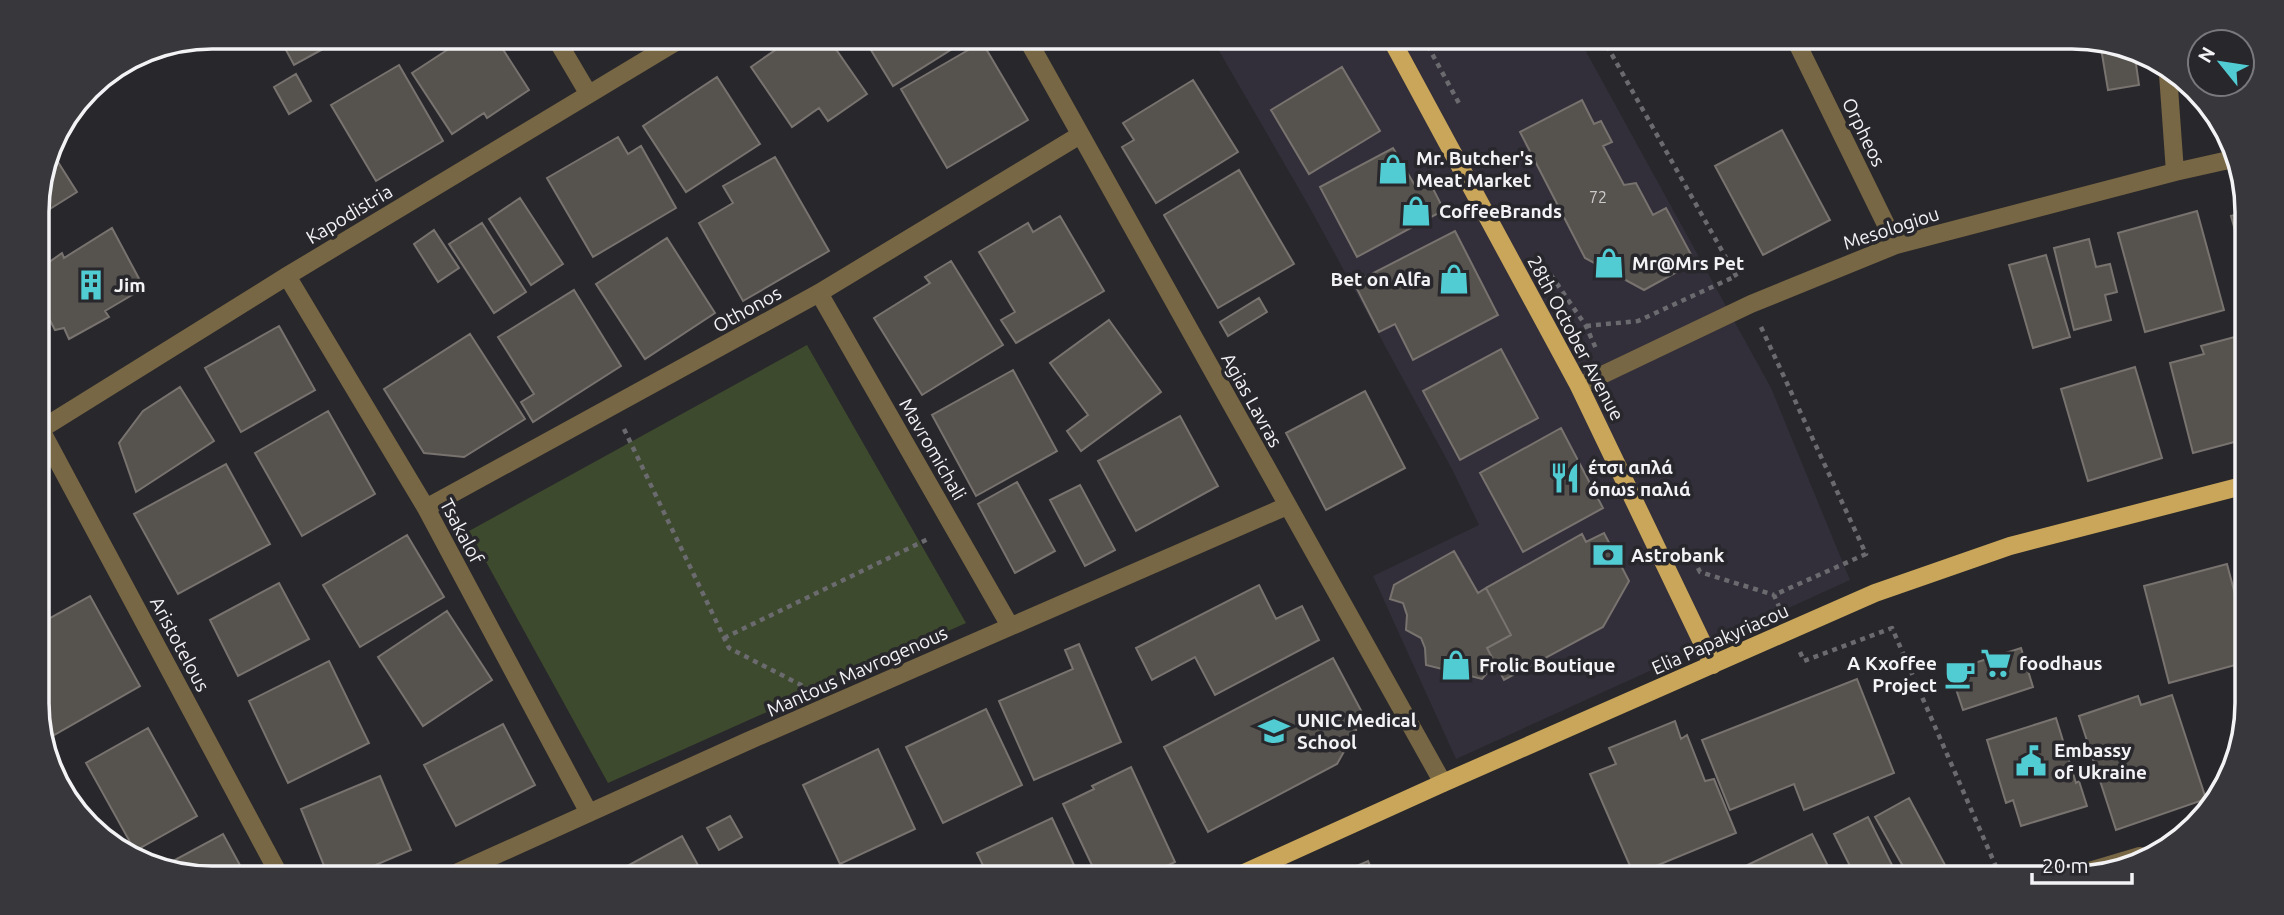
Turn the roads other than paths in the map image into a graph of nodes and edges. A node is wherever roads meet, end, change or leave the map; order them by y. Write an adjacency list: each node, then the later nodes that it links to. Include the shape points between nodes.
1 (562, 49): 7 (street)
2 (664, 49): 7 (street, Kapodistria)
3 (1033, 49): 8 (street, Agias Lavras)
4 (1396, 49): 14 (main road, 28th October Avenue)
5 (1800, 49): 11 (street, Orpheos)
6 (2169, 82): 10 (street)
7 (589, 93): 12 (street, Kapodistria)
8 (1080, 135): 13 (street, Othonos); 18 (street, Agias Lavras)
9 (2226, 161): 10 (street, Mesologiou)
10 (2175, 172): 11 (street, Mesologiou)
11 (1896, 245): 14 (street, Mesologiou, via 1751,304)
12 (287, 276): 15 (street, Kapodistria); 19 (street, Tsakalof)
13 (819, 293): 19 (street, Othonos); 20 (street, Mavromichali)
14 (1579, 386): 21 (main road, 28th October Avenue)
15 (49, 425)
16 (49, 448): 24 (street, Aristotelous)
17 (2235, 488): 21 (main road, Elia Papakyriacou, via 2010,546 1875,593)
18 (1287, 506): 20 (street, Mantous Mavrogenous); 22 (street, Agias Lavras)
19 (426, 508): 23 (street, Tsakalof)
20 (1010, 626): 23 (street, Mantous Mavrogenous)
21 (1713, 665): 22 (main road, Elia Papakyriacou)
22 (1443, 783): 26 (main road, Elia Papakyriacou)
23 (589, 813): 25 (street, Mantous Mavrogenous)
24 (275, 866)
25 (472, 866)
26 (1260, 866)

